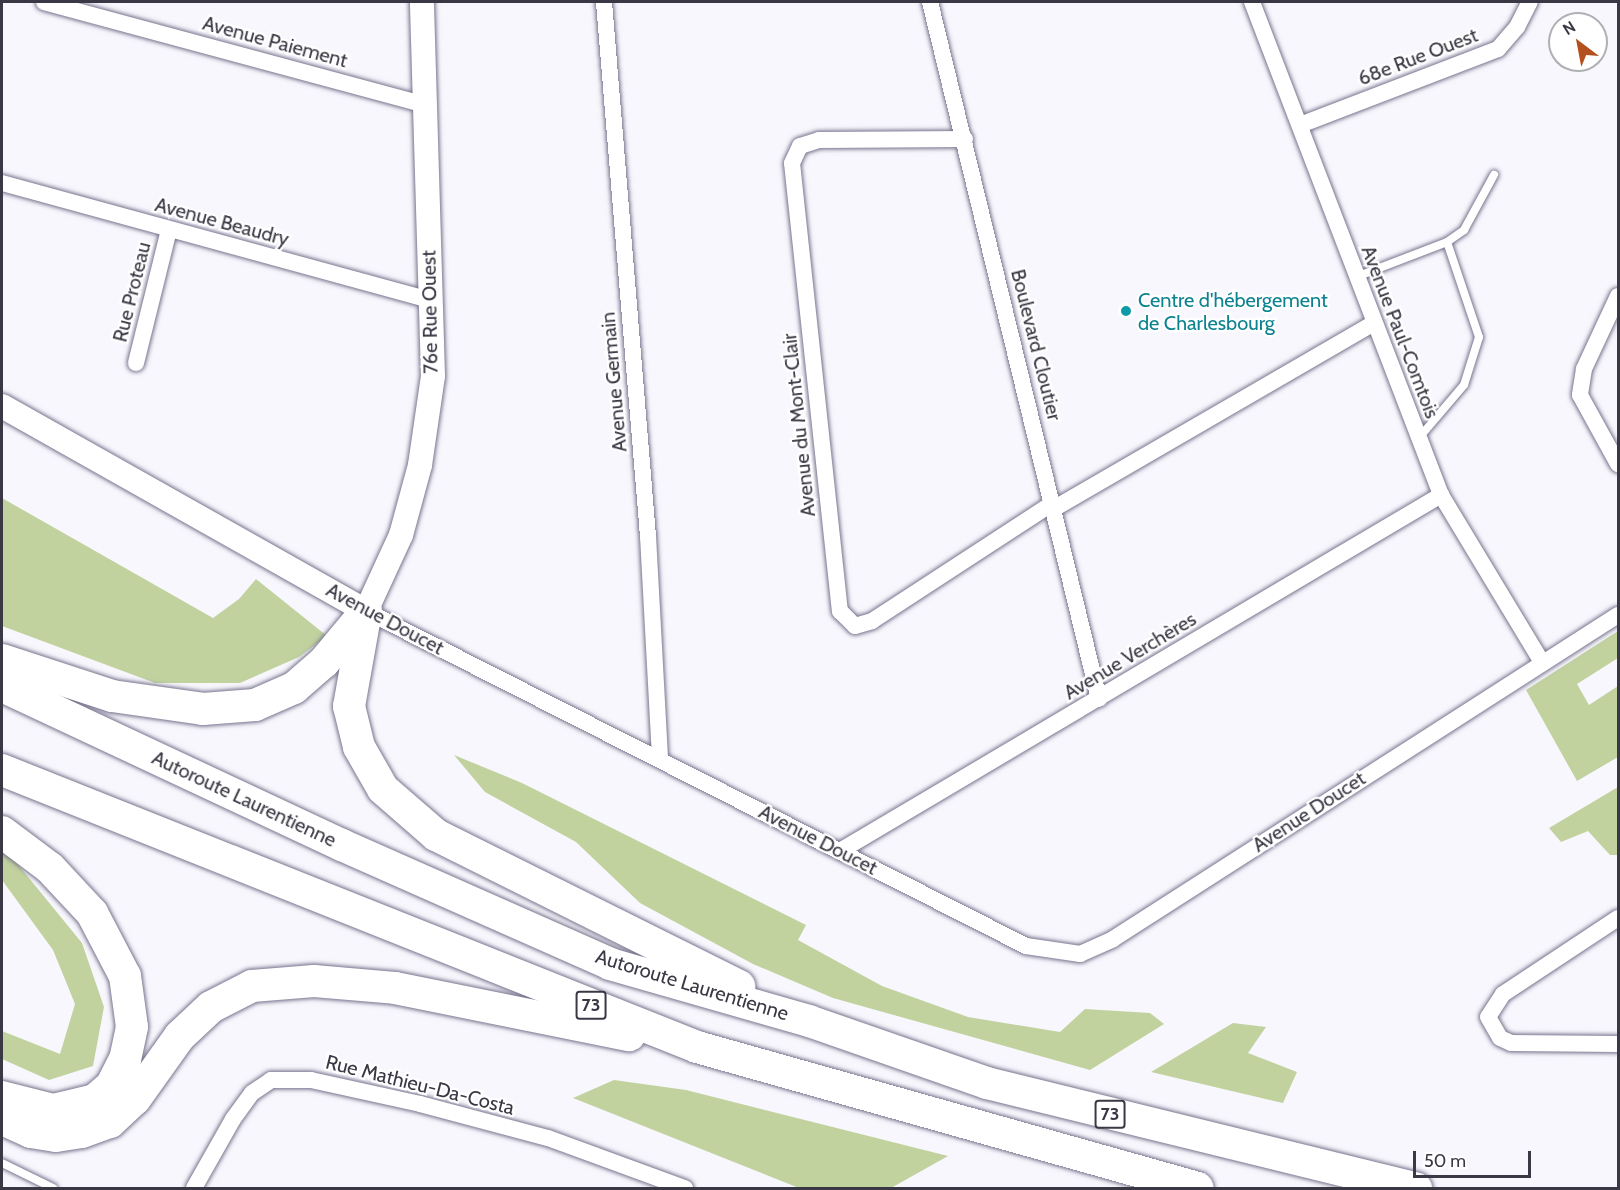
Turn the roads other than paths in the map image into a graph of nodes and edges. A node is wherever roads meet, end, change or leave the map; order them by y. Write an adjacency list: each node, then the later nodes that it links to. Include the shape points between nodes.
1 (44, 2): 7 (street, Avenue Paiement)
2 (422, 2): 7 (street, 76e Rue Ouest)
3 (604, 2): 30 (street, Avenue Germain, via 648,536)
4 (930, 2): 9 (street, Boulevard Cloutier)
5 (1252, 2): 8 (street, Avenue Paul-Comtois)
6 (1530, 2): 8 (street, 68e Rue Ouest, via 1517,27 1498,49)
7 (425, 105): 16 (street, 76e Rue Ouest)
8 (1300, 125): 14 (street, Avenue Paul-Comtois)
9 (965, 139): 23 (street, Boulevard Cloutier); 23 (street, Avenue du Mont-Clair, via 819,140 800,146 792,163 840,611 855,626 872,621)
10 (1494, 175): 13 (lane, via 1464,230)
11 (2, 183): 12 (street, Avenue Beaudry)
12 (169, 230): 16 (street, Avenue Beaudry); 18 (street, Rue Proteau)
13 (1447, 242): 14 (lane); 20 (lane, via 1479,338 1464,385)
14 (1356, 277): 17 (street, Avenue Paul-Comtois)
15 (1618, 296): 21 (street, via 1584,369 1580,396)
16 (431, 300): 24 (street, 76e Rue Ouest, via 433,376 420,465 401,535)
17 (1373, 324): 20 (street, Avenue Paul-Comtois); 23 (street, Avenue du Mont-Clair)
18 (136, 363)
19 (2, 406): 24 (street, Avenue Doucet)
20 (1418, 439): 22 (street, Avenue Paul-Comtois)
21 (1618, 464)
22 (1441, 495): 27 (street, Avenue Paul-Comtois); 29 (street, Avenue Verchères)
23 (1054, 506): 29 (street, Boulevard Cloutier)
24 (366, 611): 26 (highway, via 324,662 294,688 255,705 203,709 112,696); 30 (street, Avenue Doucet); 35 (highway, via 349,706 359,747 383,789 436,835)
25 (1618, 615): 27 (street, Avenue Doucet)
26 (2, 660)
27 (1541, 662): 33 (street, Avenue Doucet, via 1113,939 1080,954 1026,946)
28 (2, 686): 35 (highway, Autoroute Laurentienne / 73, via 342,845 610,964)
29 (1099, 699): 33 (street, Avenue Verchères)
30 (660, 760): 33 (street, Avenue Doucet)
31 (2, 770): 37 (highway, 73)
32 (2, 832): 38 (highway, via 50,868 92,913 125,976 132,1027 125,1059 111,1086 95,1100 53,1110)
33 (840, 851)
34 (1618, 918): 36 (street, via 1503,994 1488,1017 1500,1038 1511,1043)
35 (809, 1021): 45 (highway, Autoroute Laurentienne / 73, via 987,1083)
36 (1618, 1044)
37 (697, 1047): 39 (highway, via 395,988 314,981 252,986 212,1007 180,1036 135,1099 110,1122 56,1136 31,1132); 44 (highway, 73)
38 (2, 1097)
39 (2, 1119)
40 (2, 1163): 41 (lane)
41 (53, 1188)
42 (194, 1188): 43 (street, Rue Mathieu-Da-Costa, via 252,1093 271,1080 311,1080 548,1138)
43 (685, 1188)
44 (1198, 1188)
45 (1416, 1188)

